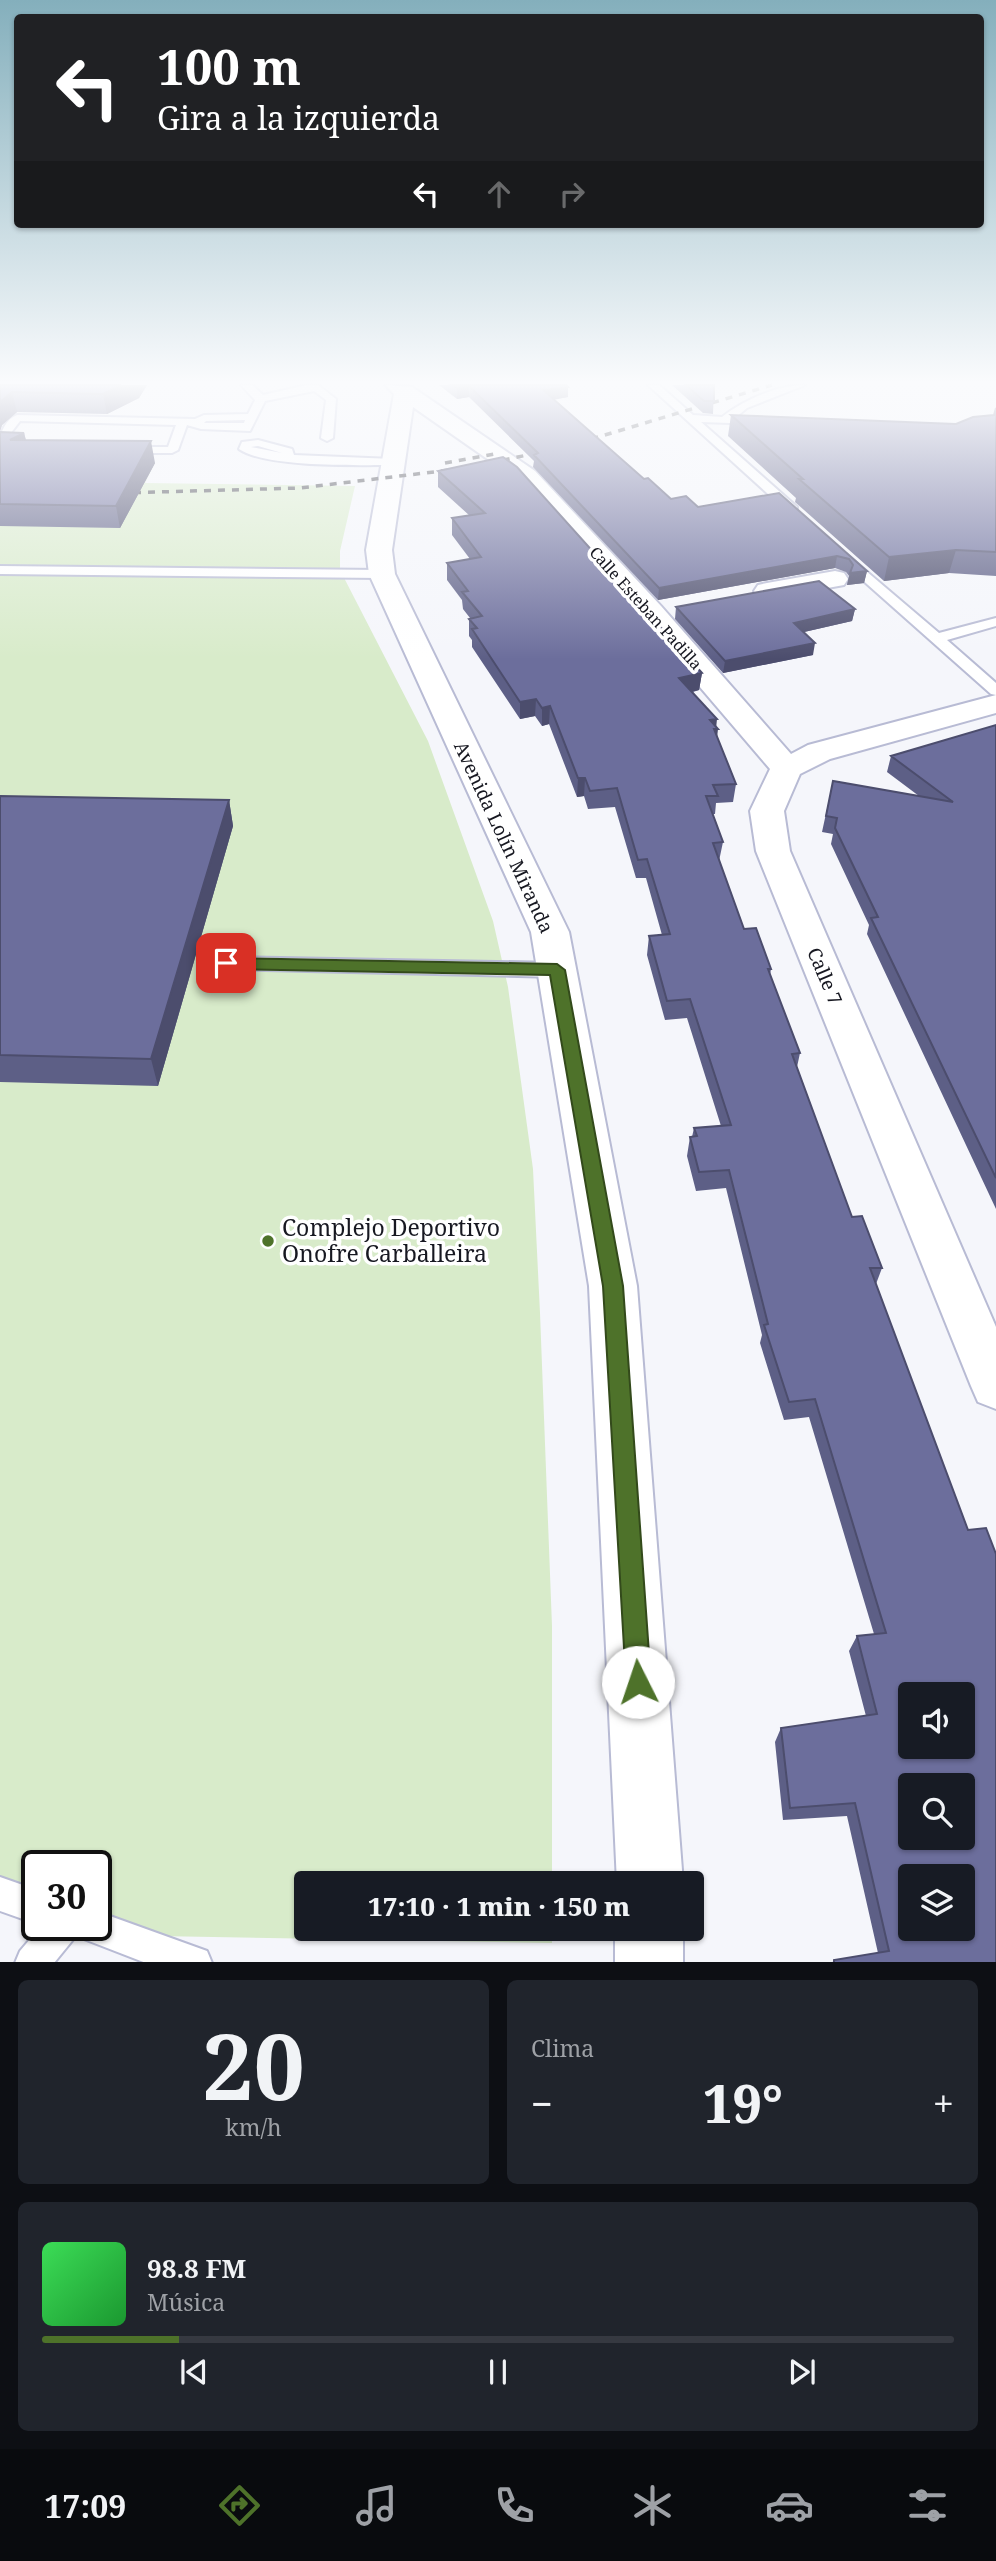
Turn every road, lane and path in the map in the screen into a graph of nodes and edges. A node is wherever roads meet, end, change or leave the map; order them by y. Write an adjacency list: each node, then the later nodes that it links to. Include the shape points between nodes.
1 (391, 477): 7 (street, Avenida Lolín Miranda, via 379,550)
2 (528, 477): 14 (street, Calle Esteban Padilla, via 664,610)
3 (755, 477): 4 (lane)
4 (802, 519)
5 (833, 546): 11 (lane)
6 (0, 570): 7 (lane)
7 (382, 574): 16 (street, Avenida Lolín Miranda, via 550,932)
8 (835, 579): 9 (street)
9 (743, 595)
10 (996, 622): 11 (lane)
11 (937, 638): 12 (lane)
12 (996, 691)
13 (996, 704): 14 (street, via 819,752)
14 (786, 768): 17 (street, Calle 7, via 767,811 773,851)
15 (226, 963): 16 (lane)
16 (557, 970): 18 (street, Avenida Lolín Miranda, via 613,1286)
17 (996, 1385)
18 (649, 1871)
19 (0, 1895): 20 (lane)
20 (21, 1902)
21 (112, 1933): 25 (lane)
22 (50, 1941): 24 (lane)
23 (649, 1941): 26 (street)
24 (32, 1962)
25 (195, 1962)
26 (649, 1962)

